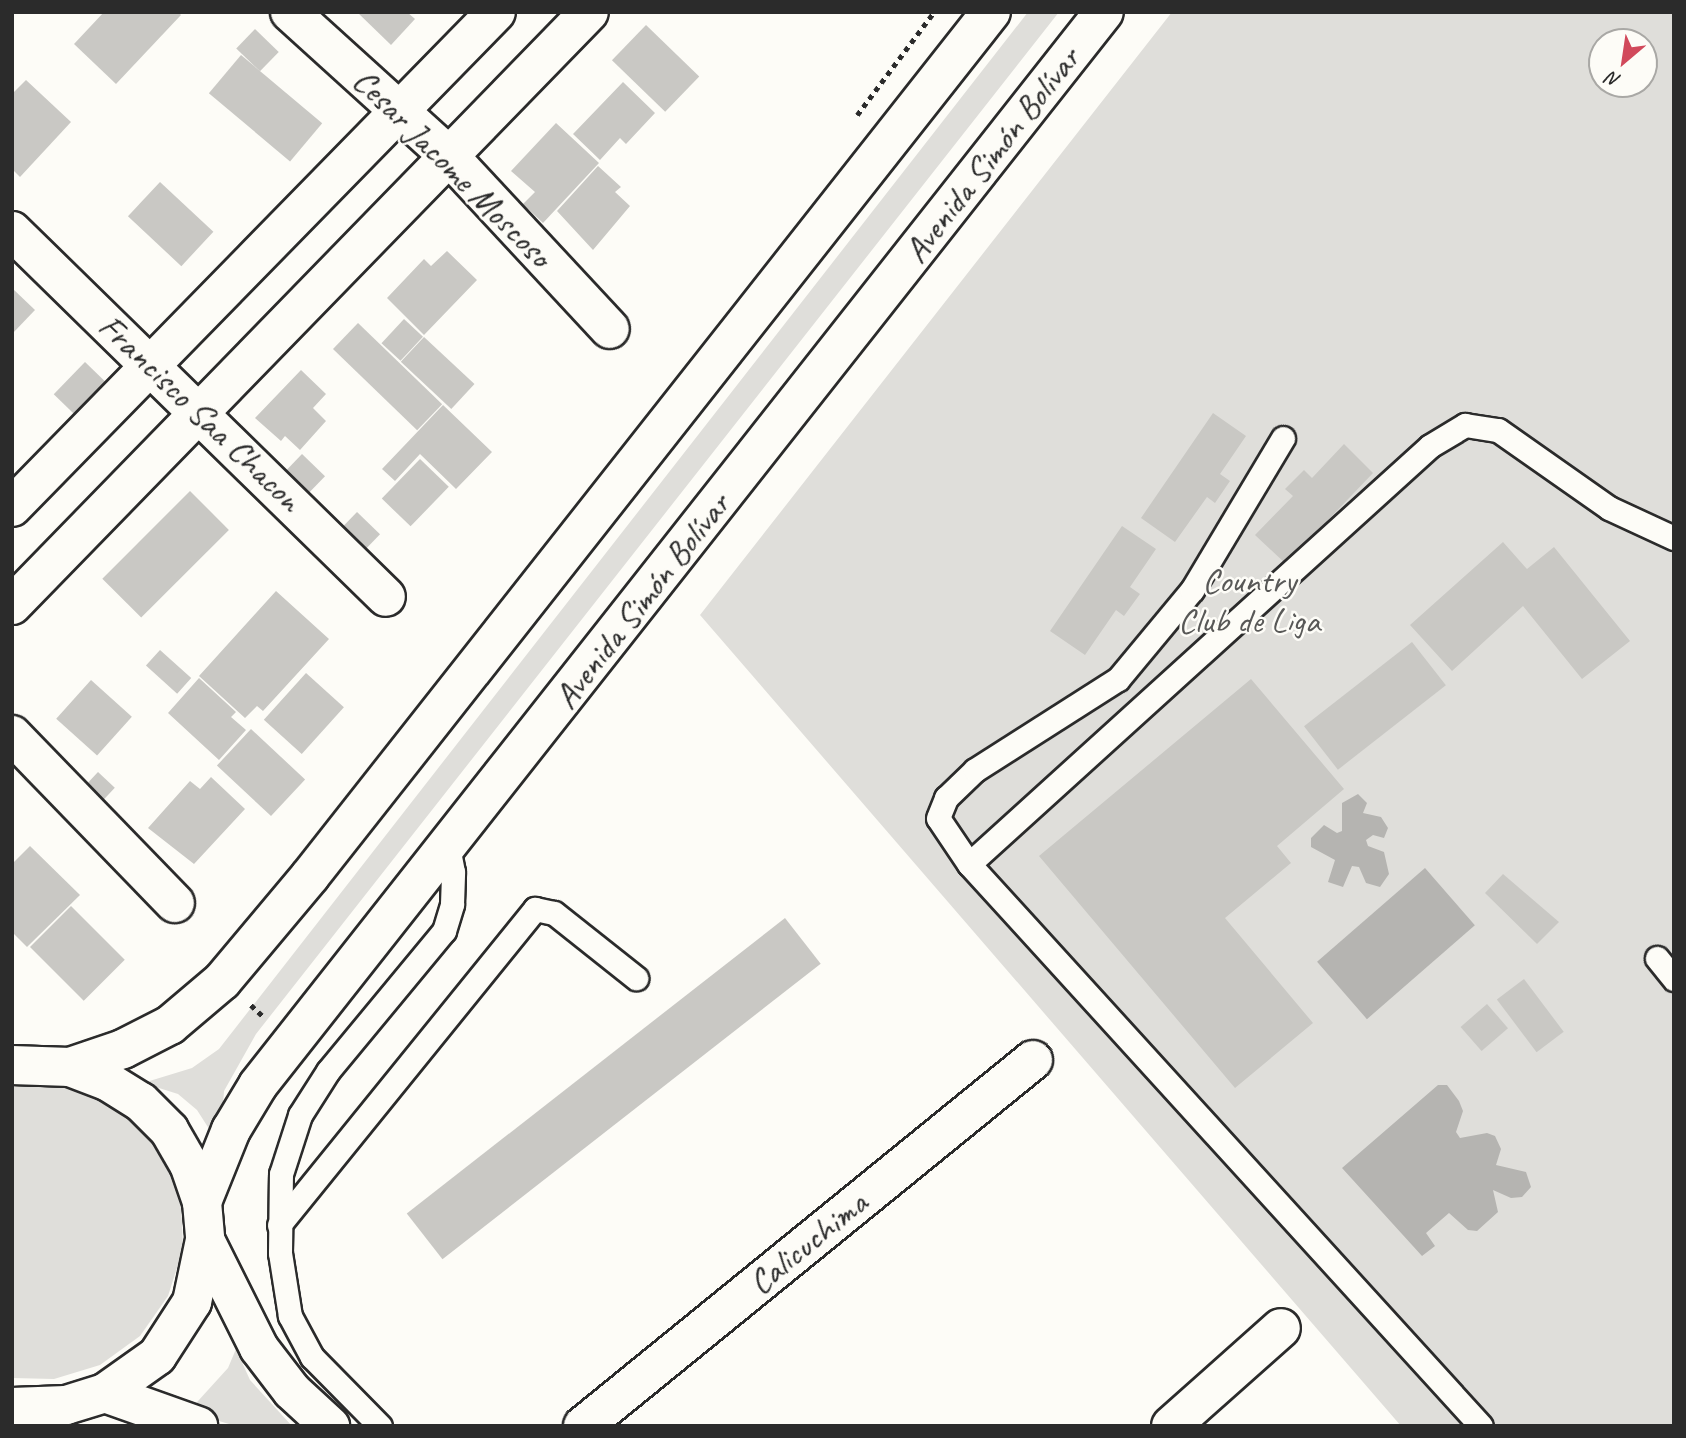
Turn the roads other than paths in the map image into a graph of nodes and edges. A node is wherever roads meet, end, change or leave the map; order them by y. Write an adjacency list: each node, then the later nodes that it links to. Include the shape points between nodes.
1 (290, 12): 6 (main road, Cesar Jacome Moscoso)
2 (496, 12): 6 (main road)
3 (589, 12): 7 (main road)
4 (991, 12): 26 (main road, via 310,876 222,981 170,1025 123,1049)
5 (1104, 12): 18 (main road, Avenida Simón Bolívar)
6 (399, 111): 7 (main road, Cesar Jacome Moscoso); 10 (main road)
7 (449, 156): 9 (main road, Cesar Jacome Moscoso); 11 (main road)
8 (12, 231): 10 (main road, Francisco Saa Chacon)
9 (610, 329)
10 (152, 366): 11 (main road, Francisco Saa Chacon); 13 (main road)
11 (199, 411): 15 (main road, Francisco Saa Chacon); 16 (main road)
12 (1283, 438): 19 (lane, via 1192,590 1118,679 975,770 946,798 938,818)
13 (12, 507)
14 (1674, 538): 19 (lane, via 1609,508 1498,430 1465,425 1430,446)
15 (386, 597)
16 (12, 605)
17 (12, 735): 20 (main road)
18 (448, 846): 27 (main road, Avenida Simón Bolívar, via 258,1085 231,1130); 28 (lane, via 452,904 444,931 328,1071 300,1115 281,1174)
19 (969, 864): 37 (lane)
20 (176, 903)
21 (1657, 958): 23 (lane)
22 (636, 978): 28 (lane, via 554,913 535,909)
23 (1674, 979)
24 (1033, 1060): 35 (main road, Calicuchima)
25 (12, 1065): 26 (main road)
26 (70, 1067): 27 (main road, via 141,1102 169,1130 189,1164)
27 (203, 1221): 30 (main road, Avenida Simón Bolívar, via 192,1302 157,1356); 33 (main road, via 259,1348 292,1391)
28 (279, 1225): 34 (lane, via 290,1316 312,1357)
29 (1282, 1328): 36 (main road)
30 (105, 1393): 31 (main road, Avenida Simón Bolívar, via 66,1405); 32 (main road)
31 (12, 1407)
32 (198, 1426)
33 (330, 1426)
34 (380, 1426)
35 (583, 1426)
36 (1171, 1426)
37 (1481, 1426)

